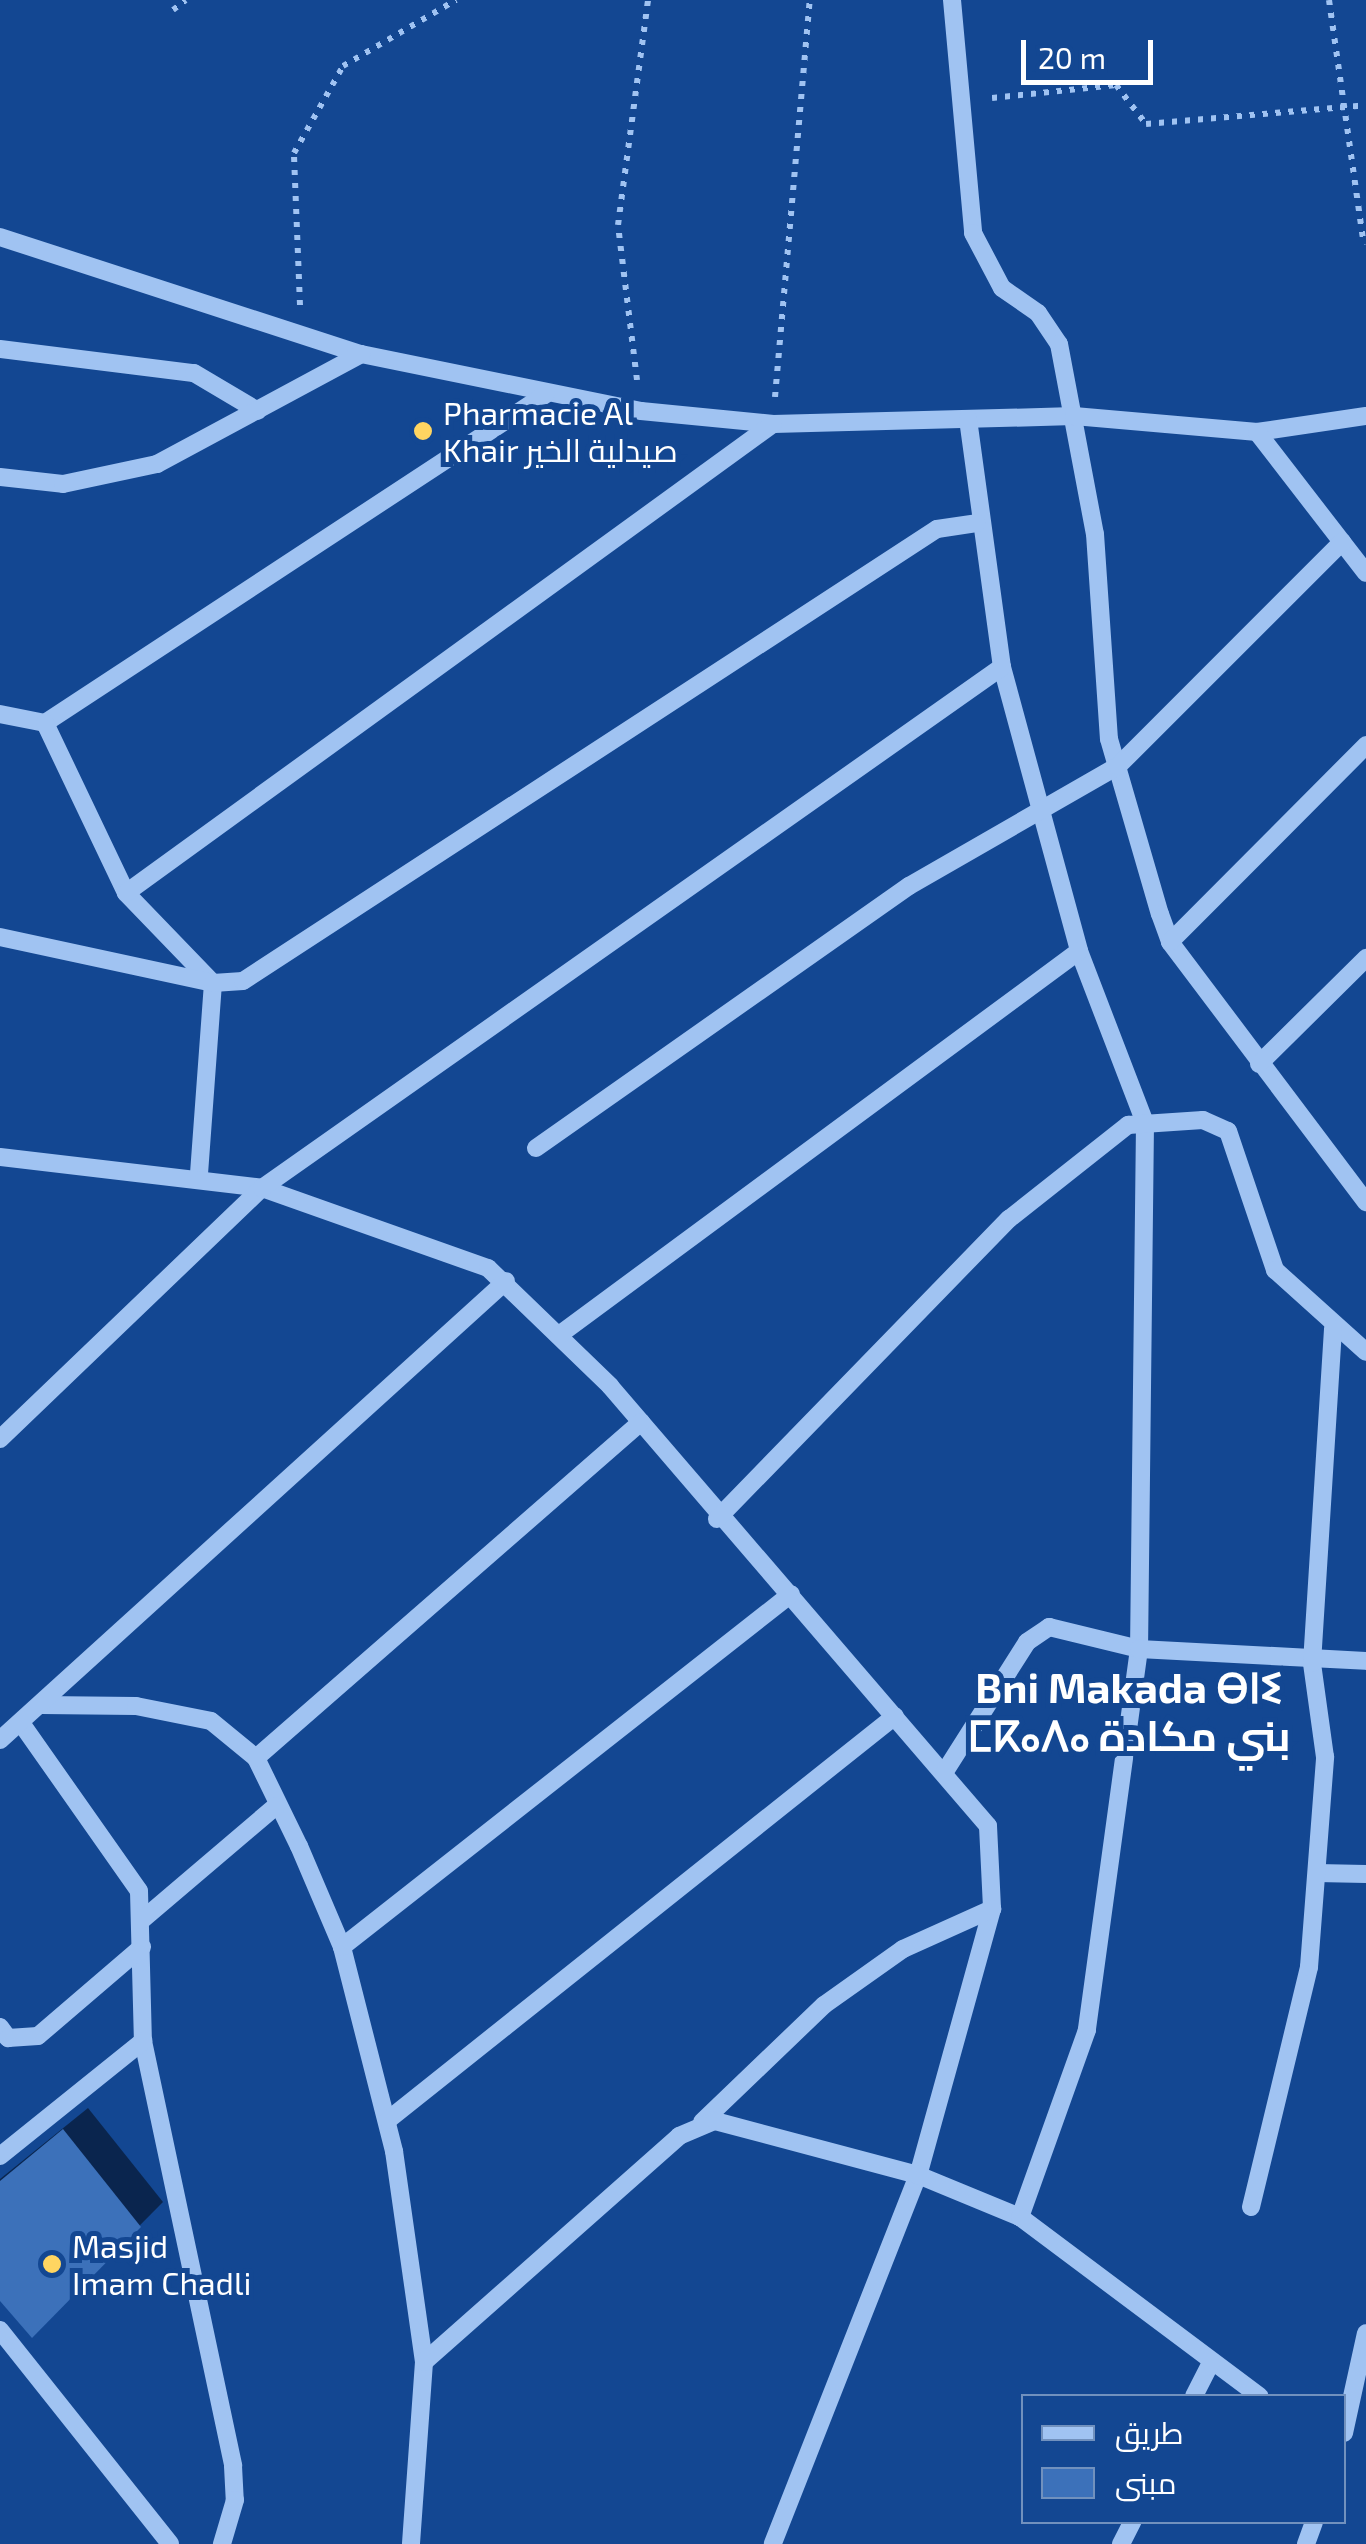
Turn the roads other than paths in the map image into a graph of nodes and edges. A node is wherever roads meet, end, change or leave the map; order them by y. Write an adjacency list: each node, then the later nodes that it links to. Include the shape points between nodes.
1 (952, 0): 7 (street, via 955,102 982,261 1058,344)
2 (0, 236): 4 (street)
3 (0, 349): 6 (street, via 194,373)
4 (361, 354): 5 (street); 6 (street)
5 (546, 394): 10 (street); 18 (street)
6 (258, 412): 12 (street, via 116,475 63,484)
7 (1074, 416): 9 (street); 11 (street); 20 (street)
8 (1366, 416): 11 (street)
9 (968, 419): 10 (street); 13 (street)
10 (773, 424): 22 (street)
11 (1257, 432): 14 (street)
12 (0, 477)
13 (977, 523): 16 (street); 27 (street, via 937,528 272,966)
14 (1342, 542): 15 (street); 20 (street)
15 (1366, 573)
16 (1002, 667): 21 (street); 33 (street)
17 (0, 714): 18 (street)
18 (45, 723): 22 (street)
19 (1366, 746): 24 (street)
20 (1118, 766): 21 (street); 24 (street)
21 (1046, 809): 25 (street); 30 (street, via 909,886)
22 (126, 893): 27 (street)
23 (0, 937): 27 (street)
24 (1170, 942): 28 (street)
25 (1079, 951): 29 (street); 37 (street)
26 (1366, 958): 28 (street)
27 (213, 983): 32 (street)
28 (1259, 1064): 34 (street)
29 (1145, 1123): 36 (street, via 1203,1120 1228,1131 1275,1270); 41 (street, via 1128,1124 1010,1218); 43 (street)
30 (536, 1148)
31 (0, 1157): 32 (street)
32 (199, 1174): 33 (street)
33 (262, 1188): 35 (street, via 449,1249); 40 (street)
34 (1366, 1202)
35 (506, 1280): 37 (street); 46 (street)
36 (1333, 1328): 38 (street); 45 (street)
37 (559, 1336): 39 (street)
38 (1366, 1352)
39 (641, 1422): 41 (street); 50 (street)
40 (1, 1436)
41 (717, 1519): 42 (street)
42 (792, 1594): 47 (street); 57 (street)
43 (1139, 1649): 45 (street); 51 (street, via 1049,1627 1027,1642); 66 (street, via 1087,2030)
44 (1366, 1661): 45 (street)
45 (1312, 1662): 53 (street, via 1325,1757)
46 (42, 1704): 48 (street); 50 (street, via 181,1710 211,1721)
47 (896, 1716): 51 (street); 61 (street)
48 (21, 1722): 49 (street); 56 (street, via 128,1868)
49 (0, 1740)
50 (256, 1758): 52 (street)
51 (944, 1773): 55 (street, via 988,1826)
52 (276, 1807): 56 (street); 57 (street)
53 (1317, 1874): 54 (street); 65 (street, via 1308,1967)
54 (1366, 1874)
55 (992, 1909): 62 (street, via 904,1949 824,2006); 64 (street)
56 (142, 1920): 58 (street)
57 (342, 1947): 61 (street)
58 (142, 1948): 59 (street, via 38,2036 8,2038); 60 (street)
59 (0, 2027)
60 (143, 2041): 63 (street); 75 (street, via 233,2466 236,2500)
61 (388, 2120): 70 (street)
62 (702, 2122): 64 (street); 70 (street)
63 (0, 2156)
64 (918, 2175): 66 (street); 77 (street)
65 (1252, 2206)
66 (1020, 2217): 69 (street)
67 (0, 2330): 74 (street)
68 (1366, 2333): 73 (street)
69 (1212, 2360): 71 (street); 72 (street)
70 (424, 2362): 76 (street)
71 (1195, 2394)
72 (1256, 2394)
73 (1357, 2408)
74 (170, 2544)
75 (222, 2544)
76 (411, 2544)
77 (773, 2544)

